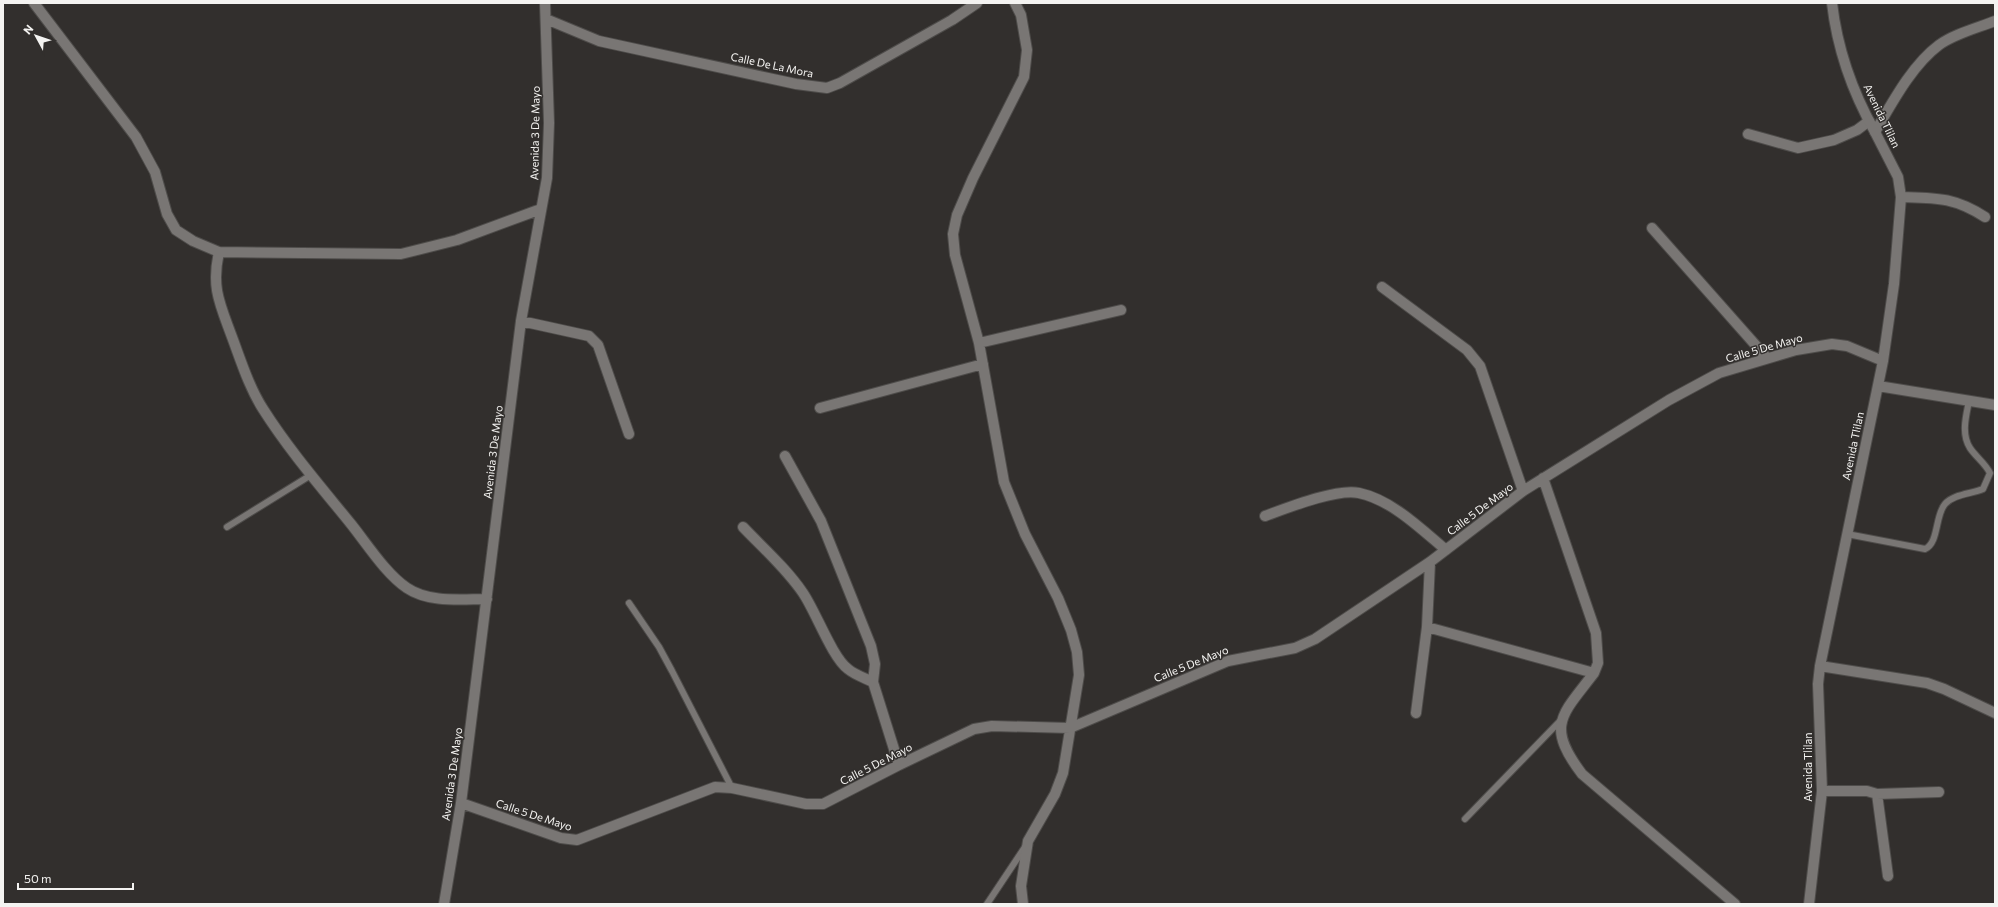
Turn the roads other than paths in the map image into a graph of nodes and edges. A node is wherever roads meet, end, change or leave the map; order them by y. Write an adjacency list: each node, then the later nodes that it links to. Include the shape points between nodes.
1 (34, 3): 15 (street, via 136,137 155,172 167,214 176,230 193,241)
2 (545, 3): 6 (street, Avenida 3 De Mayo)
3 (977, 3): 6 (street, Calle De La Mora, via 952,20 827,88 796,84 599,40)
4 (1015, 3): 19 (street, via 1021,15 1028,50 1024,77 988,145 957,215 953,234 955,255)
5 (1832, 3): 8 (street, Avenida Tlilan, via 1837,34 1851,79)
6 (546, 19): 12 (street, Avenida 3 De Mayo, via 549,122 547,178)
7 (1995, 21): 9 (street, via 1940,45 1924,58 1894,99)
8 (1869, 121): 9 (street, Avenida Tlilan); 10 (street, via 1858,130 1834,140 1798,148)
9 (1875, 132): 11 (street, Avenida Tlilan, via 1898,177)
10 (1748, 134)
11 (1901, 197): 13 (street, via 1952,200 1971,207); 21 (street, Avenida Tlilan, via 1894,284)
12 (542, 209): 15 (street, via 457,240 401,254); 18 (street, Avenida 3 De Mayo)
13 (1985, 217)
14 (1652, 228): 20 (street)
15 (219, 252): 29 (street, via 215,272 218,296 252,388 263,409)
16 (1382, 287): 31 (street, via 1468,350 1480,366)
17 (1121, 310): 19 (street)
18 (521, 321): 27 (street, via 589,336 598,345); 38 (street, Avenida 3 De Mayo)
19 (979, 343): 22 (street)
20 (1767, 358): 21 (street, Calle 5 De Mayo, via 1832,344 1847,346); 30 (street, Calle 5 De Mayo, via 1719,373 1669,400)
21 (1883, 361): 23 (street, Avenida Tlilan)
22 (983, 364): 26 (street); 47 (street, via 1004,482 1025,534 1058,598 1077,652 1079,675)
23 (1878, 386): 24 (street); 35 (street, Avenida Tlilan)
24 (1969, 401): 25 (street); 35 (lane, via 1965,426 1966,439 1990,473 1983,489 1958,496 1946,503 1940,512 1933,541 1925,549)
25 (1995, 405)
26 (820, 408)
27 (629, 434)
28 (786, 456): 43 (street, via 821,521 871,646 875,664)
29 (311, 474): 33 (lane); 38 (street, via 391,573 407,588 424,596 443,599)
30 (1542, 478): 31 (street, Calle 5 De Mayo); 42 (street, via 1596,634 1598,663)
31 (1523, 491): 36 (street, Calle 5 De Mayo)
32 (1265, 516): 36 (street, via 1319,498 1358,493 1386,504)
33 (227, 527)
34 (743, 527): 43 (street, via 787,572 802,592 839,659 848,669)
35 (1847, 534): 41 (street, Avenida Tlilan)
36 (1446, 550): 37 (street, Calle 5 De Mayo)
37 (1430, 562): 40 (street); 47 (street, Calle 5 De Mayo, via 1315,639 1295,648 1228,661)
38 (487, 599): 53 (street, Avenida 3 De Mayo)
39 (629, 603): 49 (lane, via 666,659)
40 (1427, 627): 42 (street); 44 (street)
41 (1820, 666): 45 (street, via 1927,683 1944,688); 50 (street, Avenida Tlilan, via 1818,684)
42 (1594, 673): 46 (street)
43 (872, 682): 48 (street)
44 (1416, 713)
45 (1995, 713)
46 (1561, 720): 54 (lane); 60 (street, via 1565,745 1582,774)
47 (1070, 728): 48 (street, Calle 5 De Mayo, via 992,726 974,729); 55 (street, via 1063,773 1055,794)
48 (899, 765): 49 (street, Calle 5 De Mayo, via 823,804 806,804)
49 (732, 788): 53 (street, Calle 5 De Mayo, via 715,787 699,792 577,840 560,838)
50 (1822, 791): 52 (street, via 1867,791); 61 (street, Avenida Tlilan)
51 (1939, 792): 52 (street)
52 (1877, 794): 56 (street)
53 (461, 803): 57 (street, Avenida 3 De Mayo)
54 (1465, 819)
55 (1028, 841): 58 (lane); 59 (street, via 1021,886)
56 (1888, 876)
57 (444, 904)
58 (987, 904)
59 (1023, 904)
60 (1735, 904)
61 (1809, 904)

